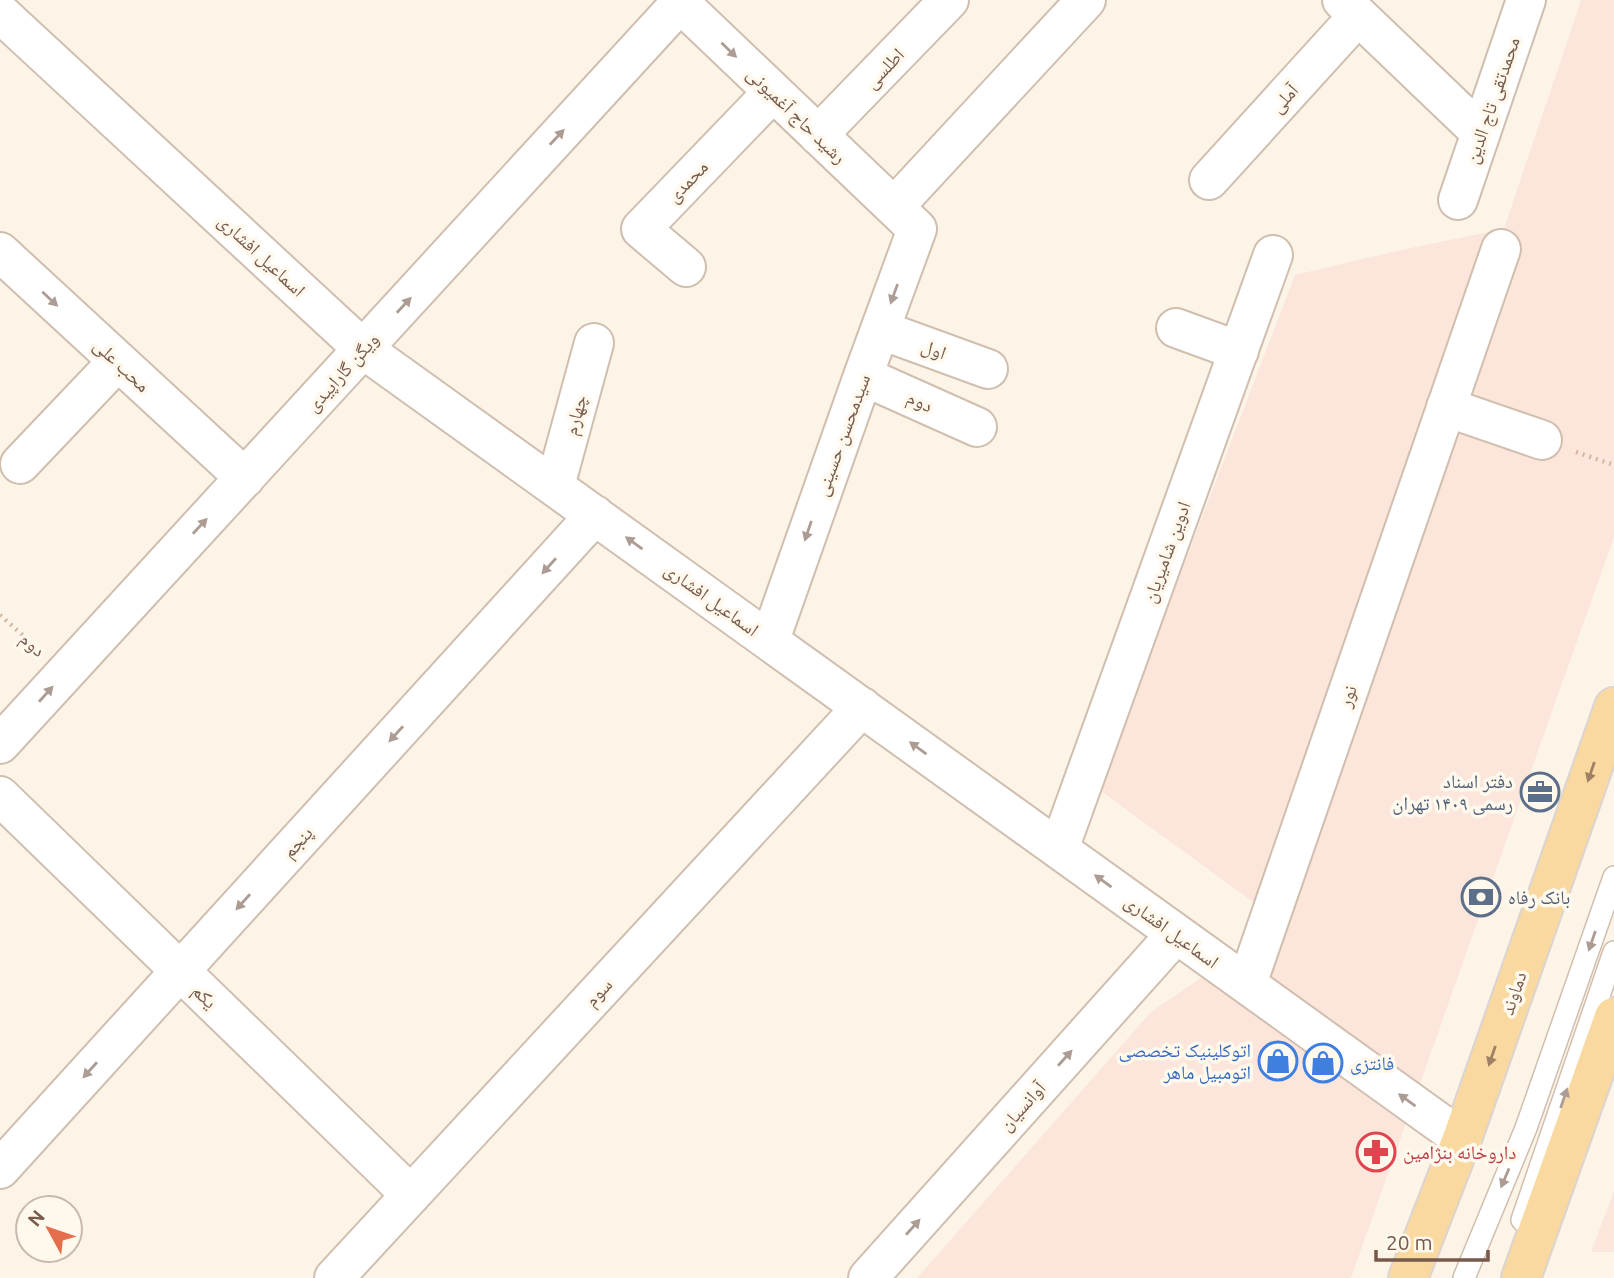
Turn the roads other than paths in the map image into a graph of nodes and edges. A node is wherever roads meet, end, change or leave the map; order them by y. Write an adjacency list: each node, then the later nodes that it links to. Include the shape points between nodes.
1 (949, 0): 9 (street, اطلسی)
2 (1086, 0): 12 (street, سیدمحسن حسینی)
3 (1526, 0): 8 (street, محمدتقی تاج الدین)
4 (680, 1): 7 (street, رشید حاج آغمیونی, one-way to 7); 20 (street, ویگن گاراپیدی, one-way to 4)
5 (1350, 8): 8 (street); 10 (street, آملی)
6 (6, 13): 20 (street, اسماعیل افشاری)
7 (773, 92): 9 (street, رشید حاج آغمیونی); 16 (street, محمدی, via 641,229)
8 (1481, 133): 11 (street, محمدتقی تاج الدین)
9 (818, 135): 12 (street, رشید حاج آغمیونی)
10 (1209, 180)
11 (1458, 200)
12 (906, 218): 18 (street, سیدمحسن حسینی, one-way to 18)
13 (1501, 249): 25 (street, نور)
14 (0, 252): 22 (street, محب علی, one-way to 22)
15 (1273, 255): 21 (street, ادوین شامیریان)
16 (686, 267)
17 (1176, 328): 21 (street)
18 (881, 330): 23 (street, اول); 24 (street, سیدمحسن حسینی)
19 (594, 343): 30 (street, چهارم)
20 (363, 349): 29 (street, ویگن گاراپیدی); 30 (street, اسماعیل افشاری)
21 (1239, 351): 37 (street, ادوین شامیریان)
22 (118, 361): 28 (street); 29 (street, محب علی)
23 (988, 369)
24 (863, 376): 26 (street, دوم); 32 (street, سیدمحسن حسینی, one-way to 32)
25 (1446, 407): 27 (street); 42 (street, نور)
26 (977, 427)
27 (1542, 440)
28 (20, 464)
29 (245, 478): 35 (street, ویگن گاراپیدی, one-way to 29)
30 (555, 486): 31 (street, اسماعیل افشاری)
31 (595, 515): 32 (street, اسماعیل افشاری, one-way to 31); 41 (street, پنجم, one-way to 41)
32 (770, 640): 33 (street, اسماعیل افشاری)
33 (862, 707): 37 (street, اسماعیل افشاری, one-way to 33); 46 (street, سوم)
34 (1614, 707): 44 (main road, دماوند, one-way to 44)
35 (0, 744)
36 (0, 796): 41 (street, یکم)
37 (1059, 849): 39 (street, اسماعیل افشاری, one-way to 37)
38 (1614, 877): 50 (lane, one-way to 50, via 1526,1128)
39 (1176, 933): 42 (street, اسماعیل افشاری); 48 (street, آوانسیان, one-way to 39)
40 (1614, 952): 51 (lane, one-way to 40)
41 (179, 972): 45 (street, پنجم, one-way to 45); 46 (street, یکم)
42 (1247, 984): 44 (street, اسماعیل افشاری, one-way to 42)
43 (1614, 1017): 52 (main road)
44 (1462, 1139): 49 (main road, دماوند)
45 (0, 1169)
46 (411, 1195): 47 (street, سوم)
47 (334, 1278)
48 (868, 1278)
49 (1408, 1278)
50 (1464, 1278)
51 (1502, 1278)
52 (1521, 1278)

